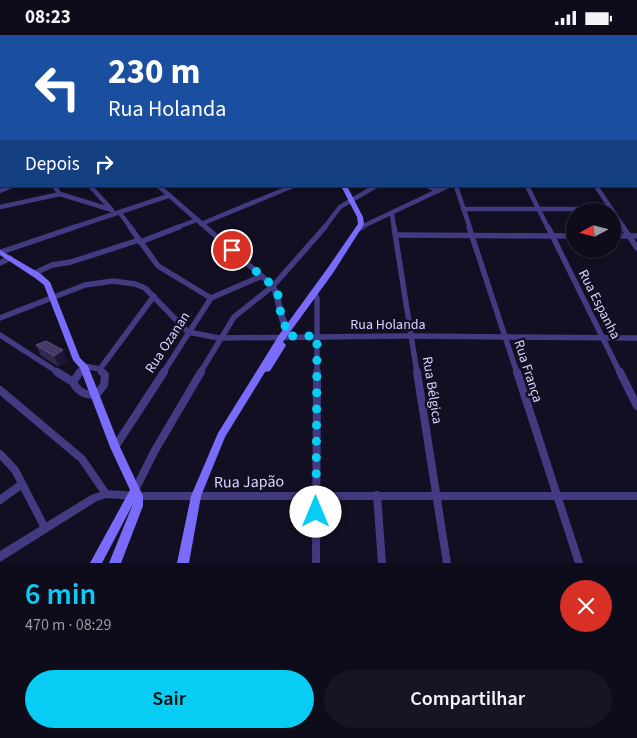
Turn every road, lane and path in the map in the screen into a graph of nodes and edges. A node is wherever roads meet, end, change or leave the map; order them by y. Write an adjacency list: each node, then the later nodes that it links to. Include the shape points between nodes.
1 (55, 187): 13 (street)
2 (91, 187): 21 (street)
3 (159, 187): 14 (street)
4 (290, 187): 24 (street)
5 (345, 187): 15 (main road)
6 (374, 187): 15 (street)
7 (430, 187): 12 (street)
8 (446, 187): 12 (street)
9 (456, 187): 18 (street, Rua França)
10 (528, 187): 19 (street, Rua Espanha)
11 (597, 187): 16 (street)
12 (438, 191): 23 (street)
13 (60, 193): 17 (street); 21 (street)
14 (168, 196): 22 (street); 24 (street)
15 (352, 201): 26 (main road, via 360,217); 41 (street, via 338,209)
16 (608, 203)
17 (0, 207)
18 (463, 209): 19 (street); 28 (street, Rua França)
19 (539, 209): 20 (street); 29 (street, Rua Espanha)
20 (566, 209)
21 (112, 210): 22 (street)
22 (120, 213): 34 (street); 36 (street)
23 (391, 217): 26 (street); 27 (street, Rua Bélgica)
24 (199, 222): 34 (street); 40 (street)
25 (621, 223): 32 (street)
26 (359, 227): 42 (main road)
27 (396, 235): 28 (street); 51 (street, Rua Bélgica)
28 (472, 236): 29 (street); 53 (street, Rua França)
29 (552, 236): 30 (street); 54 (street, Rua Espanha)
30 (566, 236)
31 (621, 236): 32 (street)
32 (629, 236): 33 (street); 35 (street)
33 (637, 236)
34 (139, 241): 39 (street, via 52,265); 45 (street, via 158,266)
35 (637, 248)
36 (1, 252): 37 (main road)
37 (10, 258): 38 (street); 39 (main road)
38 (0, 263)
39 (35, 273): 44 (main road, via 47,284)
40 (262, 276): 41 (street); 45 (street)
41 (273, 286): 48 (street); 52 (street, via 234,317)
42 (315, 294): 48 (main road); 50 (street)
43 (154, 296): 44 (street, via 135,284 113,281 91,283); 47 (street); 57 (street)
44 (53, 298): 46 (street); 56 (main road, via 77,360)
45 (211, 298): 47 (street, Rua Ozanan)
46 (0, 318)
47 (188, 332): 52 (street, Rua Holanda); 62 (street, Rua Ozanan)
48 (287, 333): 50 (street, Rua Holanda); 52 (street, Rua Holanda); 70 (main road, via 222,437)
49 (0, 335): 58 (street)
50 (317, 336): 51 (street, Rua Holanda); 67 (street)
51 (411, 336): 53 (street, Rua Holanda); 69 (street, Rua Bélgica)
52 (219, 338): 66 (street, via 154,452)
53 (505, 338): 54 (street, Rua Holanda); 71 (street, Rua França)
54 (604, 338): 55 (street, Rua Holanda); 61 (street, Rua Espanha)
55 (637, 339)
56 (83, 366): 57 (street); 58 (street); 60 (main road)
57 (100, 369): 60 (street, via 106,381)
58 (73, 381): 60 (street, via 82,393)
59 (0, 390): 65 (street, via 82,459)
60 (96, 395): 62 (main road)
61 (637, 405)
62 (115, 447): 66 (main road)
63 (0, 454): 64 (street)
64 (22, 484): 73 (street); 74 (street)
65 (106, 494): 66 (street, Rua Japão); 74 (street, Rua Japão, via 86,502)
66 (135, 494): 70 (street, Rua Japão); 76 (main road); 77 (main road, via 138,506)
67 (316, 495): 68 (street, Rua Japão); 70 (street, Rua Japão); 79 (street)
68 (376, 495): 69 (street, Rua Japão); 80 (street)
69 (436, 495): 71 (street, Rua Japão); 81 (street, Rua Bélgica)
70 (196, 496): 78 (main road)
71 (557, 496): 72 (street, Rua Japão); 82 (street, Rua França)
72 (637, 496)
73 (0, 500)
74 (45, 528): 75 (street, Rua Japão)
75 (0, 557)
76 (96, 563)
77 (115, 563)
78 (183, 563)
79 (316, 563)
80 (382, 563)
81 (447, 563)
82 (579, 563)

